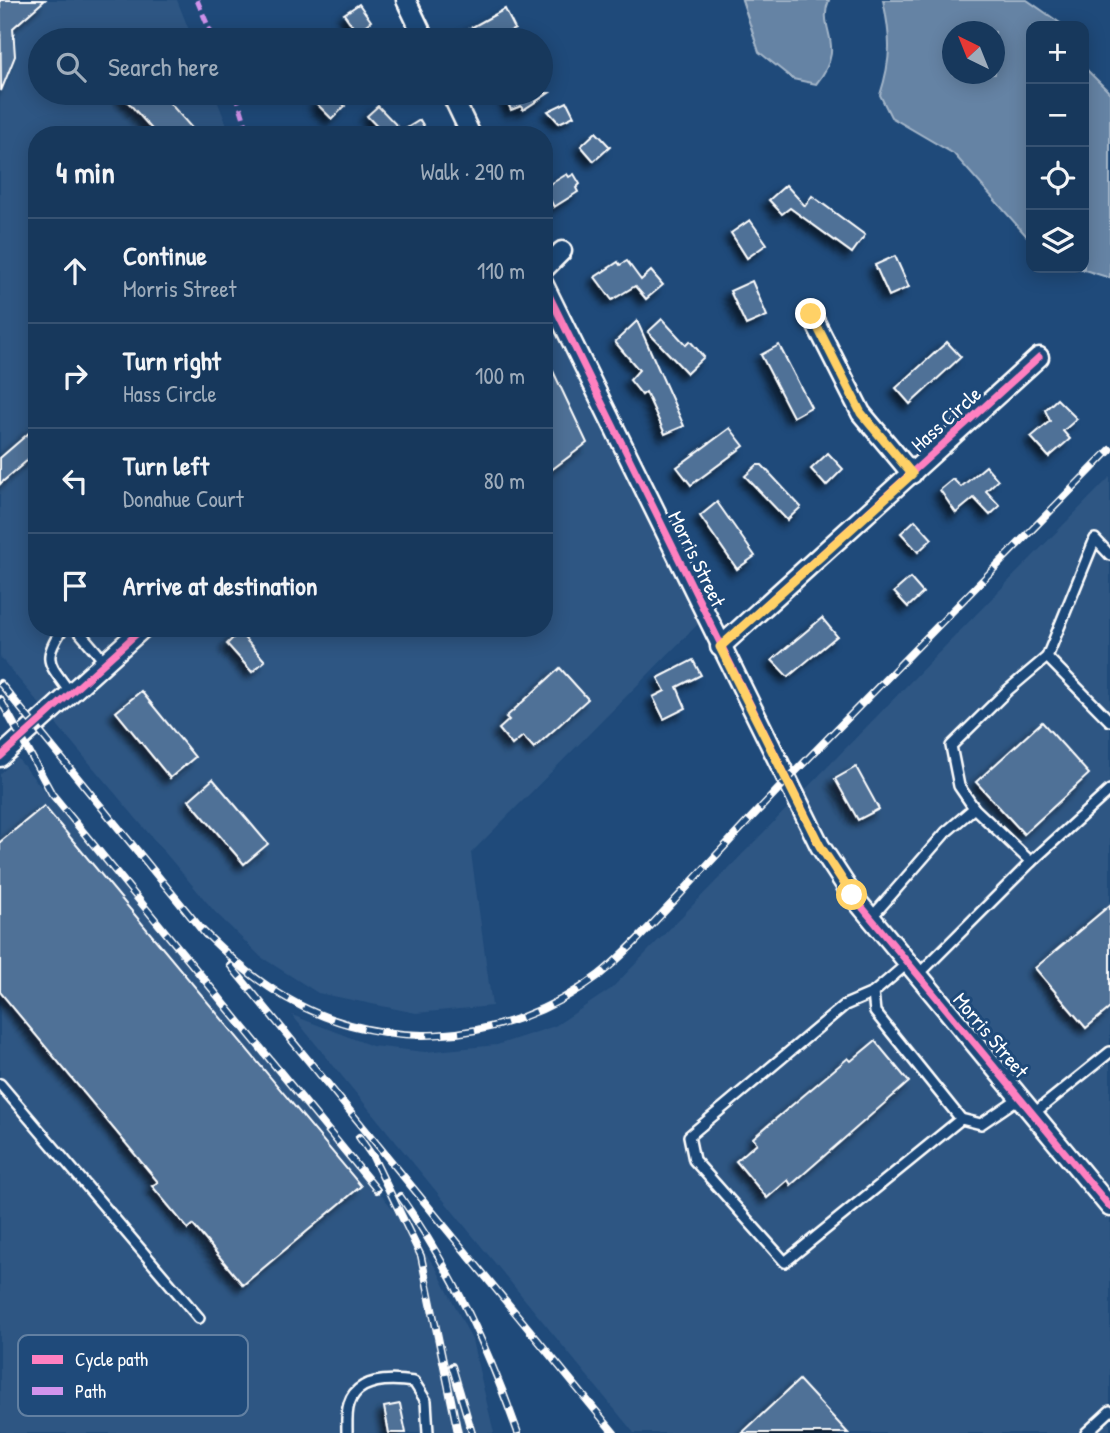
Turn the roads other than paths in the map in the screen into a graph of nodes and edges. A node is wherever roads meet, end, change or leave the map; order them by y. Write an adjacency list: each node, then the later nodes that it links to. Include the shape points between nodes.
1 (406, 0): 2 (street)
2 (419, 28)
3 (457, 105): 4 (street)
4 (467, 126)
5 (562, 251): 6 (street)
6 (553, 260)
7 (553, 304): 15 (street, Morris Street)
8 (811, 314): 10 (street, via 861,413)
9 (1039, 358): 10 (street, Hass Circle)
10 (912, 474): 15 (street, Hass Circle)
11 (1110, 555): 16 (lane, via 1095,539)
12 (57, 637): 18 (lane, via 49,649 50,663)
13 (84, 637): 17 (lane)
14 (133, 637): 17 (street)
15 (720, 647): 24 (street, Morris Street, via 820,846)
16 (1047, 657): 19 (lane); 22 (lane, via 951,746 959,786)
17 (106, 662): 18 (street)
18 (71, 694): 20 (street)
19 (1110, 720)
20 (0, 757)
21 (1110, 790): 23 (lane)
22 (974, 808): 23 (lane); 24 (lane, via 946,832)
23 (1031, 862): 25 (lane)
24 (871, 918): 25 (street, Morris Street)
25 (913, 969): 26 (lane); 29 (street, Morris Street)
26 (873, 993): 31 (lane, via 875,1012); 31 (lane, via 845,1004 689,1136 694,1160 786,1262)
27 (1110, 1052): 30 (lane)
28 (0, 1083): 33 (lane)
29 (1020, 1098): 30 (street, Morris Street); 31 (lane, via 981,1124)
30 (1033, 1114): 32 (street, Morris Street)
31 (961, 1119)
32 (1109, 1203)
33 (199, 1318)
34 (1110, 1411): 37 (lane)
35 (346, 1433): 36 (lane, via 349,1402 365,1385 389,1379 414,1382 426,1401)
36 (428, 1433)
37 (1086, 1433)

